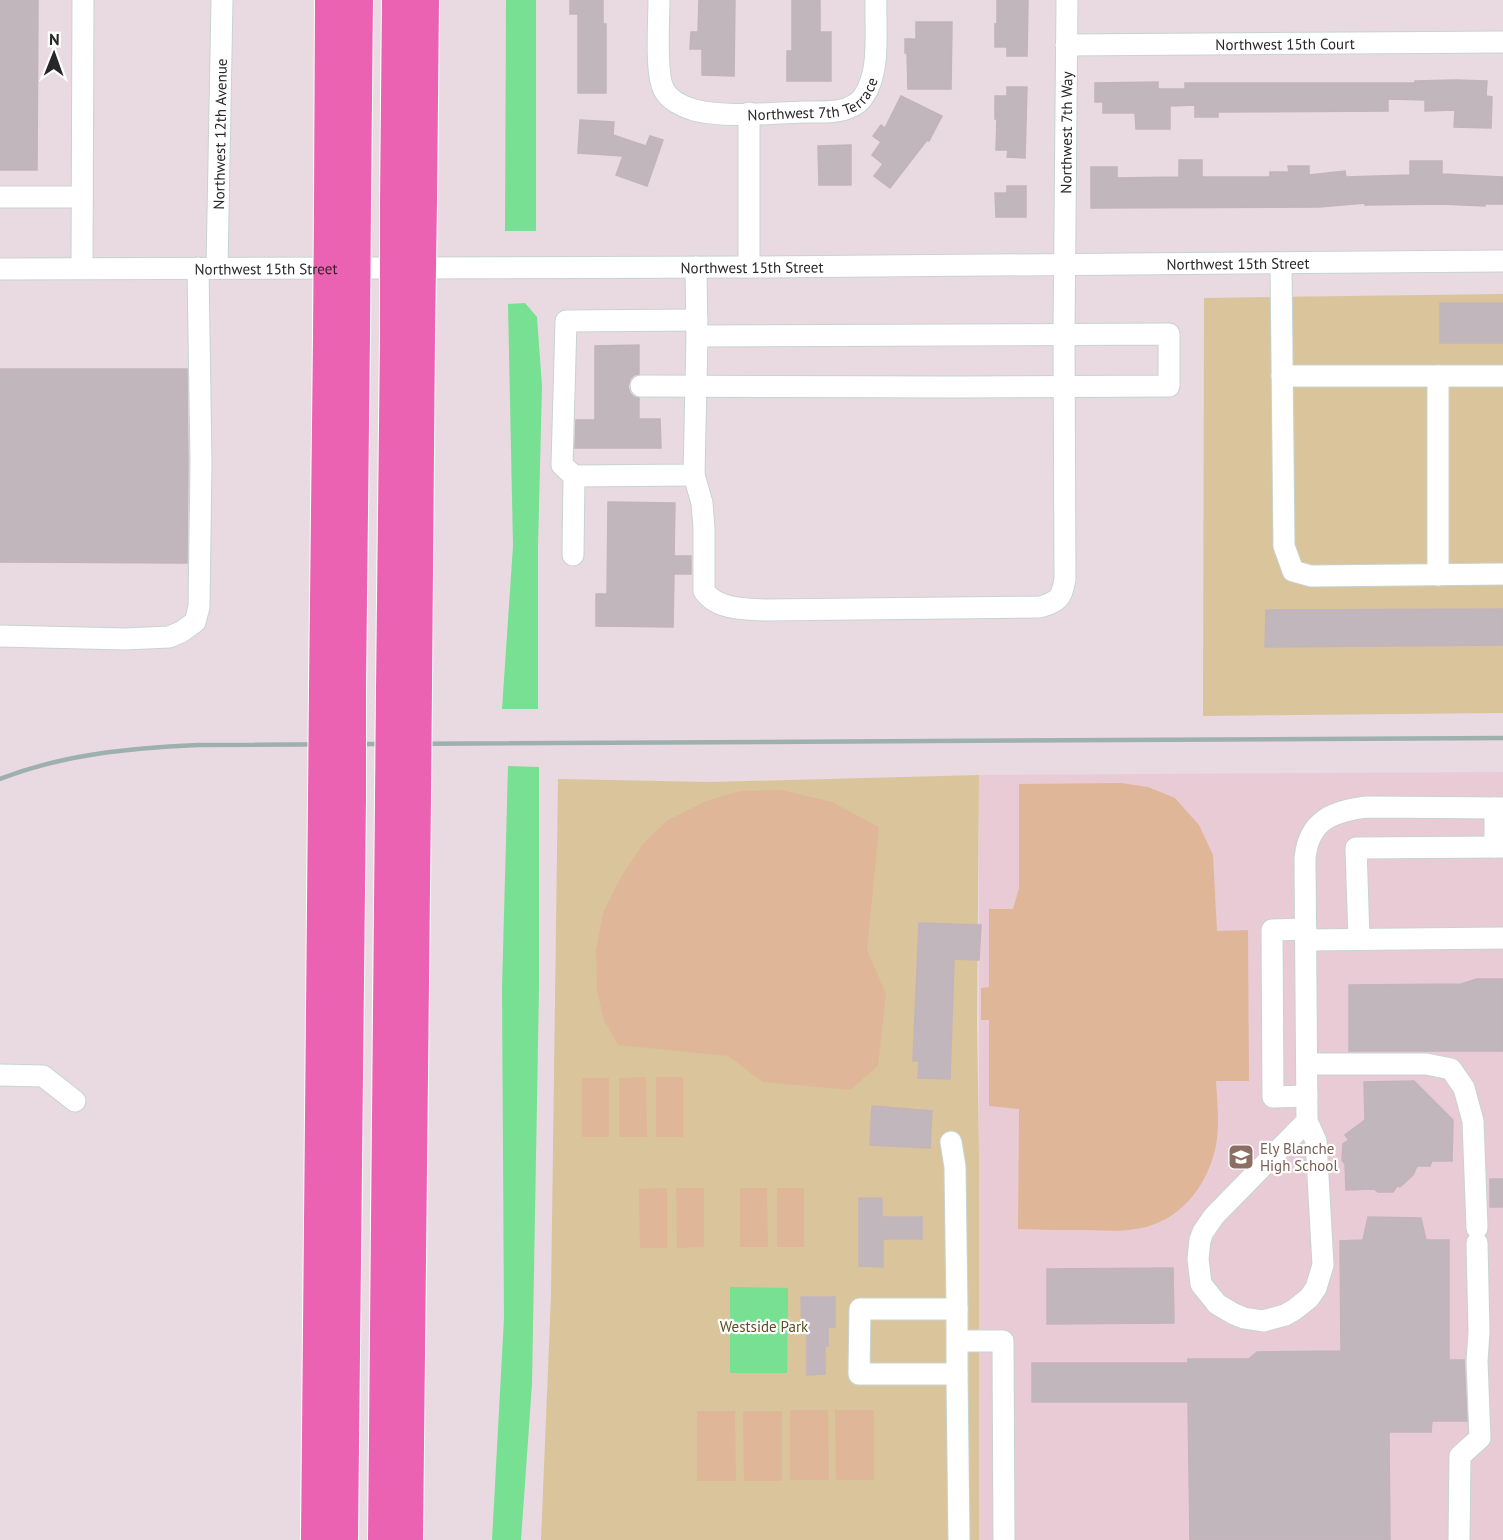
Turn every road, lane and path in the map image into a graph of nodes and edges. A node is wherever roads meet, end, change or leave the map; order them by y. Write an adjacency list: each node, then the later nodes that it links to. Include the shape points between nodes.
1 (83, 0): 14 (street)
2 (222, 0): 23 (street, Northwest 12th Avenue)
3 (332, 0): 15 (highway)
4 (357, 0): 15 (highway)
5 (398, 0): 16 (highway)
6 (423, 0): 16 (highway)
7 (660, 0): 12 (street, via 659,76 664,92 694,110)
8 (876, 0): 12 (street, Northwest 7th Terrace, via 872,83 861,100 847,109)
9 (1067, 0): 11 (street, Northwest 7th Way)
10 (1503, 42): 11 (street, Northwest 15th Court)
11 (1066, 45): 19 (street, Northwest 7th Way)
12 (749, 113): 21 (street, Northwest 7th Terrace)
13 (0, 197): 14 (street)
14 (82, 197): 22 (street)
15 (342, 201): 39 (highway, bridge)
16 (408, 201): 40 (highway, bridge)
17 (1503, 261): 18 (street, Northwest 15th Street)
18 (1281, 263): 19 (street, Northwest 15th Street); 27 (street)
19 (1065, 265): 21 (street, Northwest 15th Street); 26 (street, Northwest 7th Way)
20 (696, 267): 21 (street, Northwest 15th Street); 23 (street, Northwest 15th Street); 25 (street, Northwest 7th Way)
21 (749, 267)
22 (82, 268): 23 (street, Northwest 15th Street); 24 (street, Northwest 15th Street)
23 (208, 268): 38 (street, Northwest 12th Avenue, via 199,607 195,622 169,637)
24 (0, 269)
25 (697, 328): 26 (street); 31 (street, Northwest 7th Way); 34 (street, via 566,321 562,465)
26 (1064, 334): 32 (street, Northwest 7th Way); 32 (street, via 1169,334 1169,386)
27 (1282, 376): 28 (street); 36 (street, via 1284,546 1293,571 1311,576)
28 (1438, 376): 29 (street); 36 (street)
29 (1503, 376)
30 (641, 386): 31 (street)
31 (696, 386): 32 (street); 33 (street, Northwest 7th Way)
32 (1064, 386): 33 (street, Northwest 7th Way, via 1065,579 1056,601 1040,607 766,610 719,604 704,591 702,503)
33 (694, 475): 34 (street)
34 (574, 476): 35 (street)
35 (573, 555)
36 (1438, 574): 37 (street)
37 (1503, 574)
38 (0, 636)
39 (337, 798): 55 (highway); 56 (highway)
40 (403, 798): 57 (highway); 58 (highway)
41 (1499, 808): 42 (street); 43 (street, via 1367,807 1329,817 1307,844)
42 (1499, 847): 45 (street, via 1356,848)
43 (1306, 935): 45 (street); 46 (street); 48 (street, via 1272,930 1273,1096)
44 (1503, 938): 45 (street)
45 (1359, 939)
46 (1307, 1064): 48 (street); 61 (street, via 1426,1064 1450,1069 1464,1088 1473,1121 1480,1438 1460,1456)
47 (0, 1075): 49 (street, via 43,1076)
48 (1307, 1096): 50 (street)
49 (75, 1101)
50 (1307, 1121): 50 (street, via 1214,1216 1200,1240 1201,1284 1217,1304 1244,1318 1263,1321 1285,1316 1309,1298 1320,1276 1323,1265 1316,1141)
51 (951, 1142): 52 (street, via 955,1167)
52 (957, 1310): 53 (street); 54 (street, via 860,1309 859,1374)
53 (958, 1341): 54 (street); 60 (street, via 1003,1341)
54 (957, 1374): 59 (street)
55 (317, 1540)
56 (342, 1540)
57 (384, 1540)
58 (407, 1540)
59 (959, 1540)
60 (1004, 1540)
61 (1459, 1540)

